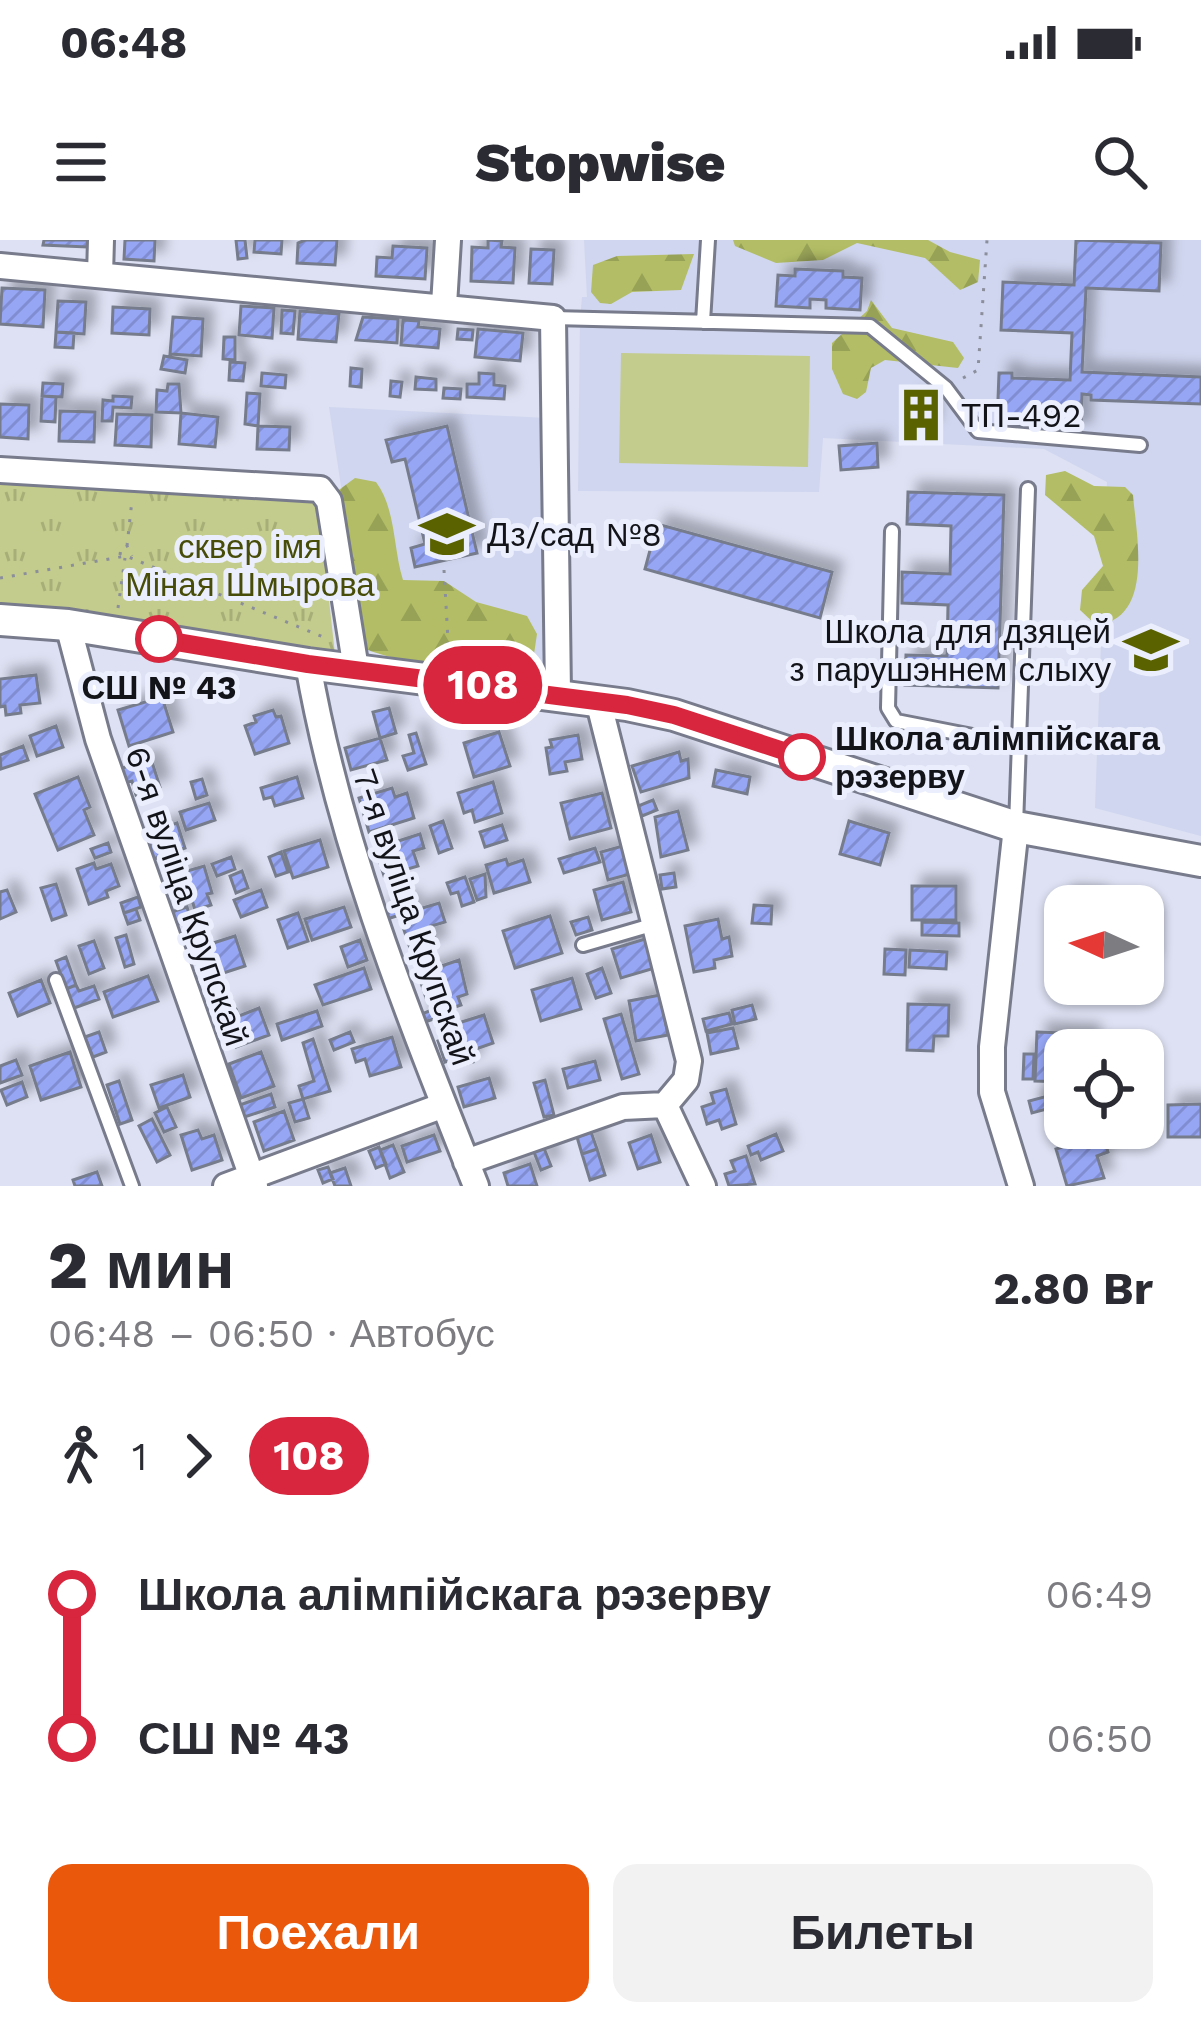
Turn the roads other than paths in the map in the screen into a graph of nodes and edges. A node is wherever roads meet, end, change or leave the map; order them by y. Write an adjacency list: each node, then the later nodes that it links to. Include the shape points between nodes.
1 (101, 240): 5 (street)
2 (448, 240): 6 (street)
3 (708, 240): 8 (lane)
4 (0, 266): 5 (street)
5 (100, 275): 6 (street)
6 (445, 305): 7 (street)
7 (553, 318): 8 (lane); 17 (street)
8 (704, 322): 9 (lane, via 870,326 946,388 978,431)
9 (1140, 445)
10 (0, 470): 15 (street, via 320,489 329,501)
11 (1028, 489): 19 (lane)
12 (892, 531): 19 (lane, via 888,708 896,722)
13 (0, 620): 14 (street)
14 (68, 625): 16 (street); 28 (street, 6-я вуліца Крупскай, via 98,740)
15 (353, 658): 16 (street); 17 (street)
16 (308, 664): 25 (street, 7-я вуліца Крупскай, via 350,842)
17 (558, 693): 18 (street)
18 (598, 700): 20 (street, via 674,715); 22 (street)
19 (1018, 746): 20 (lane)
20 (1016, 827): 21 (street); 32 (street, via 992,1092)
21 (1201, 861)
22 (657, 924): 23 (lane); 26 (street, via 689,1060 686,1079)
23 (584, 946)
24 (56, 980): 29 (lane)
25 (444, 1105): 27 (street, 7-я вуліца Крупскай); 28 (street)
26 (665, 1105): 27 (street, via 623,1107); 31 (street)
27 (471, 1174)
28 (252, 1181): 30 (street)
29 (132, 1186)
30 (226, 1186)
31 (703, 1186)
32 (1021, 1186)

